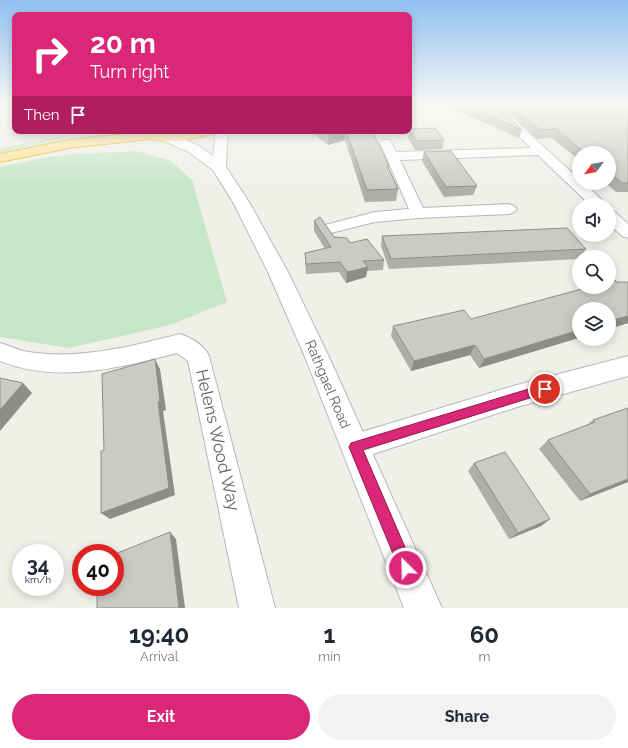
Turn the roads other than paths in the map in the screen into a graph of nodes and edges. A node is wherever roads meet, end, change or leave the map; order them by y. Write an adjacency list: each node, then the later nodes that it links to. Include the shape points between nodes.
1 (521, 132): 10 (street)
2 (56, 134): 6 (highway)
3 (147, 134): 7 (highway)
4 (194, 134): 8 (highway)
5 (222, 134): 13 (street)
6 (51, 135)
7 (150, 135): 8 (highway); 12 (highway, via 69,144)
8 (167, 137): 13 (street, Rathgael Road, via 194,149)
9 (386, 143): 11 (street)
10 (541, 151): 11 (street); 14 (street)
11 (392, 156): 16 (street)
12 (0, 158)
13 (219, 167): 22 (street, Rathgael Road, via 241,202 278,272)
14 (591, 198)
15 (509, 209): 16 (street)
16 (418, 212): 19 (street, via 326,221)
17 (616, 222): 18 (street)
18 (628, 233)
19 (341, 242)
20 (0, 352): 23 (street, Helens Wood Way, via 22,360 70,364 132,355 180,343 198,356)
21 (628, 366): 22 (street, via 517,396)
22 (355, 447): 24 (street, Rathgael Road)
23 (257, 608)
24 (424, 608)

